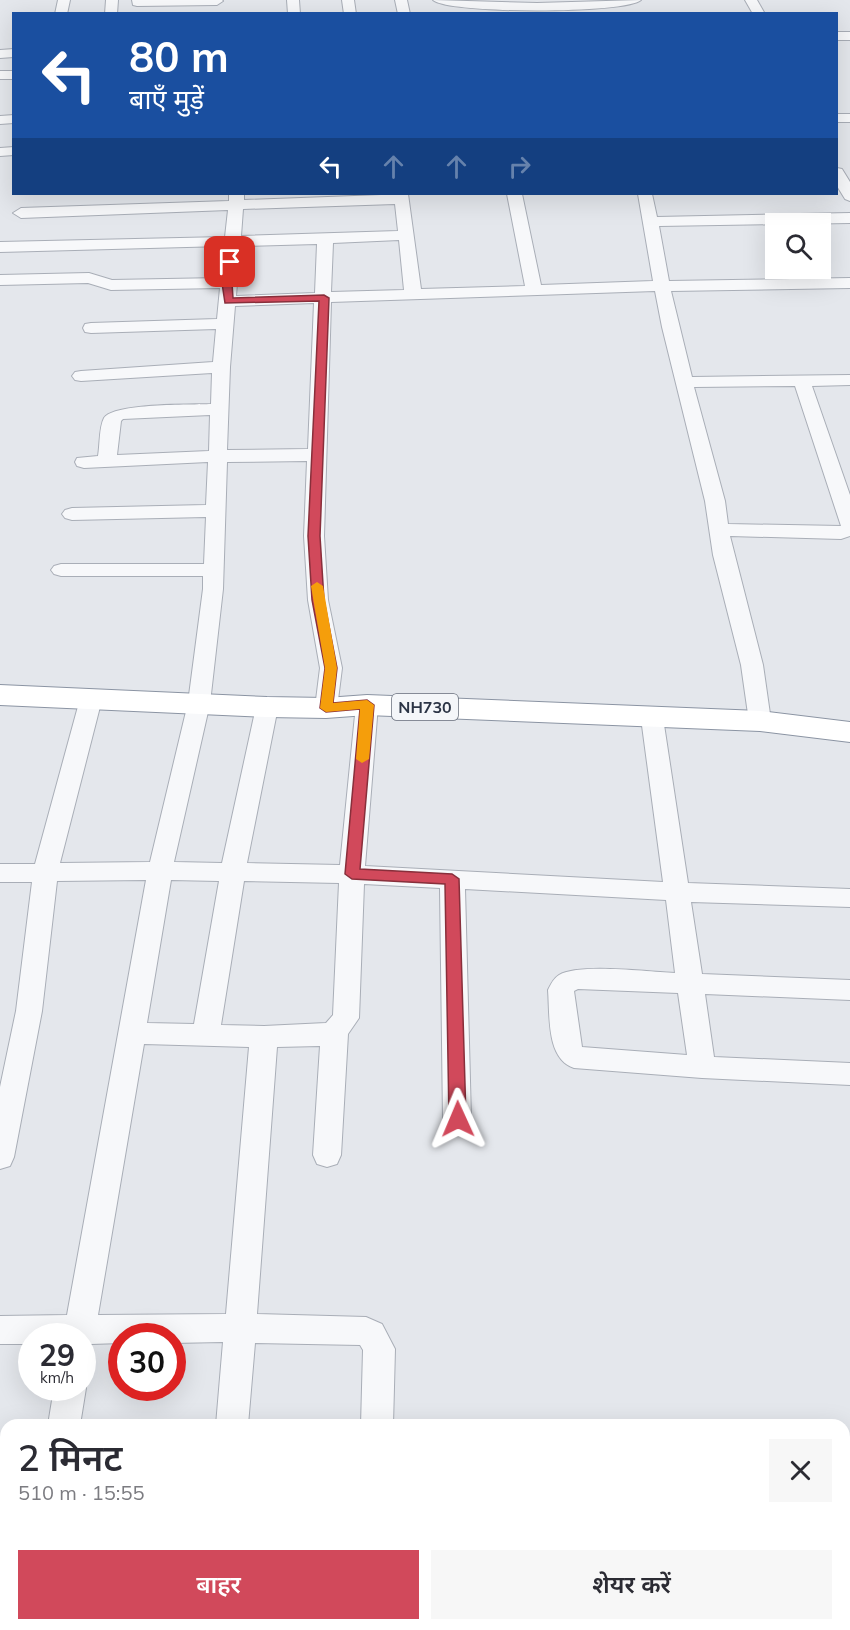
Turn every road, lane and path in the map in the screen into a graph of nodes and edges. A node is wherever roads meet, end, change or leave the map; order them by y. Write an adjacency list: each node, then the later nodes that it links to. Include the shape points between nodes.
1 (217, 0): 4 (street)
2 (439, 0): 6 (street)
3 (635, 0): 5 (street)
4 (136, 5)
5 (601, 5): 6 (street)
6 (458, 8)
7 (838, 177): 11 (street)
8 (514, 195): 23 (street)
9 (645, 195): 15 (street)
10 (401, 196): 12 (street); 16 (street)
11 (850, 196)
12 (236, 199): 13 (street); 18 (street)
13 (21, 213)
14 (850, 218): 15 (street)
15 (652, 222): 22 (street)
16 (406, 236): 17 (street); 25 (street)
17 (325, 239): 18 (street); 26 (street)
18 (233, 242): 19 (street); 24 (street)
19 (0, 247)
20 (0, 280): 24 (street, via 89,278 105,284)
21 (850, 283): 22 (street)
22 (662, 286): 23 (street); 33 (street)
23 (534, 291): 25 (street)
24 (228, 292): 26 (street); 27 (street)
25 (413, 295): 26 (street)
26 (324, 298): 35 (street)
27 (226, 324): 28 (street); 29 (street)
28 (91, 328)
29 (221, 367): 30 (street); 34 (street)
30 (81, 376)
31 (850, 380): 32 (street)
32 (802, 381): 33 (street); 41 (street)
33 (686, 382): 43 (street)
34 (219, 409): 36 (street); 37 (street, via 126,412 117,416 112,420)
35 (317, 455): 36 (street); 51 (street, via 314,536 318,600 331,668)
36 (217, 456): 37 (street); 39 (street)
37 (107, 461): 38 (street)
38 (84, 462)
39 (215, 511): 40 (street); 45 (street)
40 (72, 514)
41 (850, 524)
42 (850, 529): 43 (street, via 841,533)
43 (719, 530): 53 (street, via 728,581 752,666)
44 (61, 570): 45 (street)
45 (214, 570): 48 (street)
46 (0, 695): 47 (highway, NH730)
47 (91, 699): 48 (highway, NH730); 58 (street)
48 (199, 703): 50 (highway, NH730); 55 (street)
49 (367, 705): 51 (highway, NH730); 52 (highway, NH730); 59 (street)
50 (267, 707): 51 (highway, NH730); 56 (street)
51 (326, 708)
52 (652, 718): 53 (highway, NH730); 61 (street)
53 (760, 721): 54 (highway, NH730)
54 (850, 732)
55 (160, 871): 56 (street); 58 (street); 66 (street)
56 (233, 872): 59 (street); 67 (street)
57 (0, 873): 58 (street)
58 (45, 873): 71 (street, via 29,1011)
59 (352, 874): 60 (street); 65 (street, via 346,1018)
60 (452, 879): 61 (street); 72 (street)
61 (677, 892): 62 (street); 63 (street)
62 (850, 898)
63 (689, 984): 64 (street); 69 (street); 69 (street, via 575,979 565,984 561,990 568,1049 574,1057 587,1060)
64 (850, 990)
65 (335, 1031): 68 (street); 73 (street)
66 (130, 1034): 67 (street); 75 (street)
67 (206, 1036): 68 (street)
68 (264, 1037): 76 (street)
69 (702, 1068): 70 (street)
70 (850, 1074)
71 (7, 1089): 74 (street)
72 (458, 1119)
73 (327, 1155)
74 (0, 1157)
75 (82, 1323)
76 (241, 1328): 79 (street); 82 (street); 83 (street, via 357,1330 371,1334 379,1349)
77 (0, 1330): 78 (street)
78 (18, 1331)
79 (96, 1333)
80 (68, 1401): 81 (street)
81 (65, 1419)
82 (233, 1419)
83 (378, 1419)

